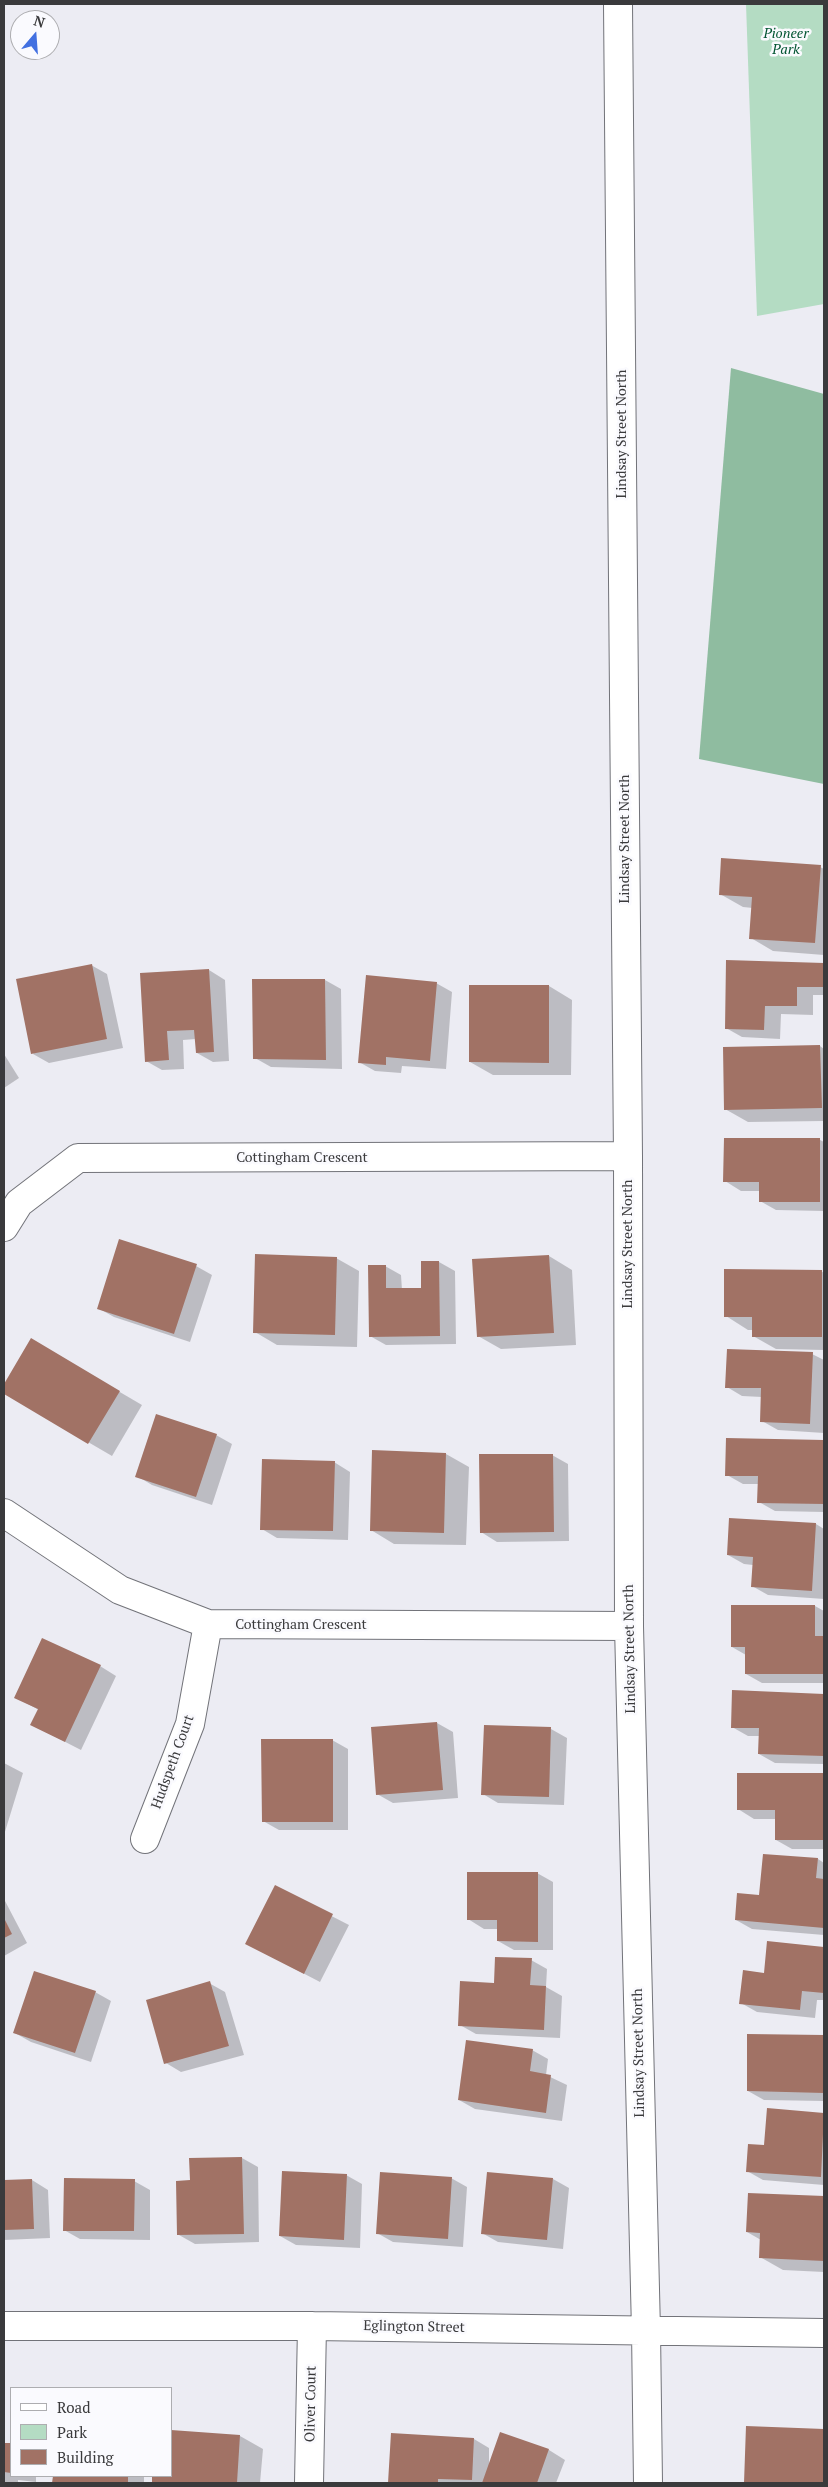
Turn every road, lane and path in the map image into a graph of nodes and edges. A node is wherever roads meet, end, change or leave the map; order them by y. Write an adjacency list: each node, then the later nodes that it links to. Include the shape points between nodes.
1 (618, 4): 2 (street, Lindsay Street North)
2 (628, 1156): 3 (street, Cottingham Crescent, via 78,1158 19,1203); 6 (street, Lindsay Street North)
3 (4, 1227)
4 (4, 1513): 5 (street, Cottingham Crescent, via 120,1590)
5 (208, 1624): 6 (street, Cottingham Crescent); 7 (street, Hudspeth Court, via 190,1724)
6 (628, 1626): 10 (street, Lindsay Street North)
7 (145, 1839)
8 (4, 2326): 9 (street, Eglington Street)
9 (312, 2326): 10 (street, Eglington Street); 12 (street, Oliver Court)
10 (646, 2330): 11 (street, Eglington Street); 13 (street, Lindsay Street North)
11 (824, 2333)
12 (309, 2483)
13 (648, 2483)

